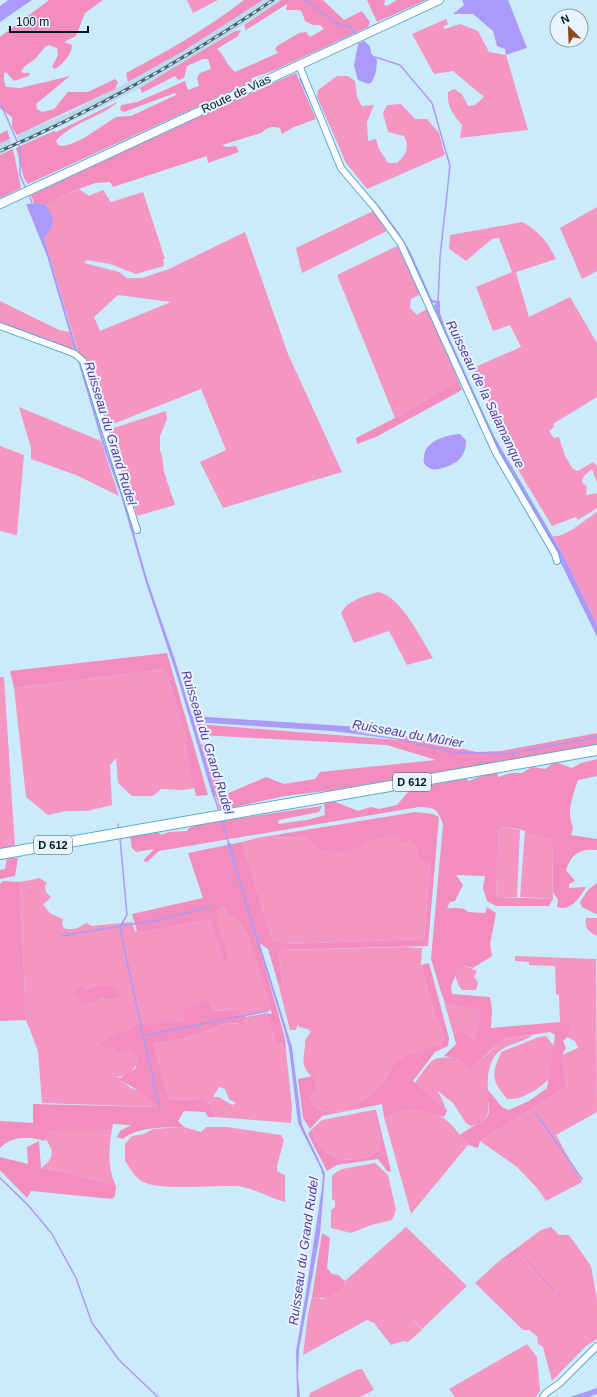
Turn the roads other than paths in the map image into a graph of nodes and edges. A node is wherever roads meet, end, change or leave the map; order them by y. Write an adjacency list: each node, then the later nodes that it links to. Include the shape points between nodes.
1 (439, 0): 2 (main road, Route de Vias)
2 (299, 65): 3 (main road, Route de Vias); 6 (street, via 341,168 401,244 496,453)
3 (0, 204)
4 (0, 326): 5 (street, via 81,358 86,366)
5 (137, 530)
6 (557, 561)
7 (597, 750): 8 (highway, D 612)
8 (0, 854)
9 (597, 1346): 10 (street)
10 (543, 1397)

